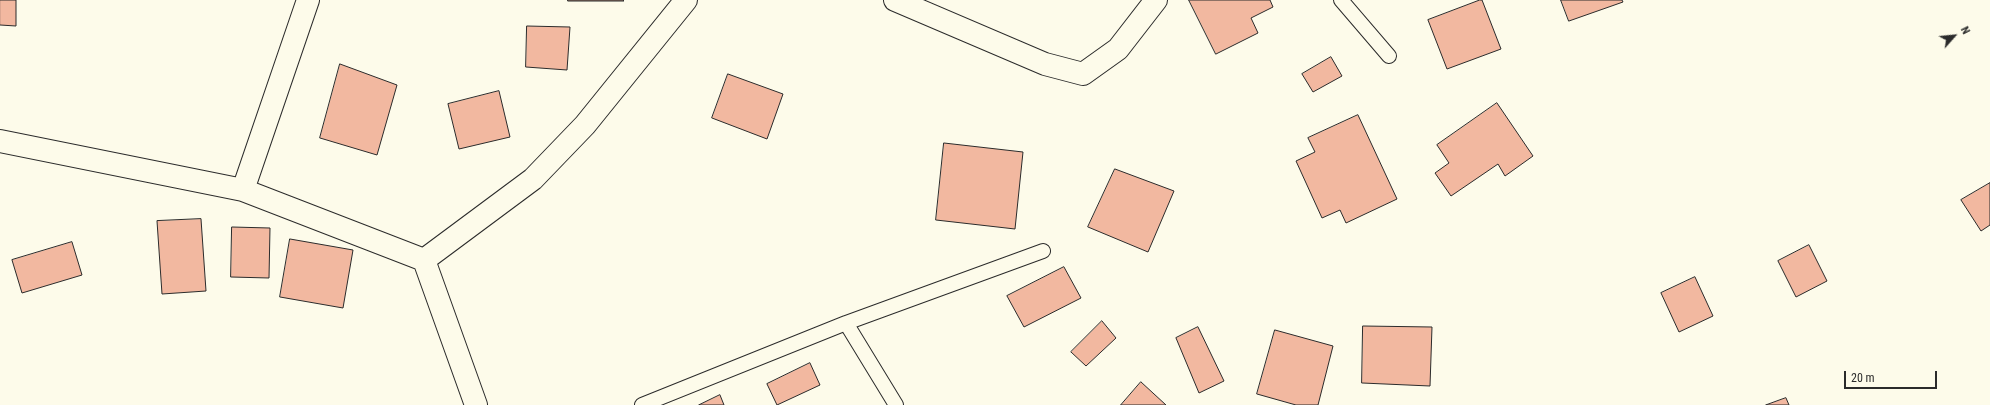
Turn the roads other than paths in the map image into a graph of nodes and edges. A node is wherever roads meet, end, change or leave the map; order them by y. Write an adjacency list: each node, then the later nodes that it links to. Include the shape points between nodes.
1 (308, 0): 8 (street)
2 (686, 0): 10 (street, via 585,125 533,178)
3 (895, 0): 4 (street, via 1045,64 1083,74 1118,49)
4 (1156, 0)
5 (1341, 0): 6 (lane)
6 (1389, 56)
7 (0, 140): 8 (street)
8 (243, 190): 10 (street)
9 (1043, 251): 11 (lane)
10 (424, 260): 12 (street)
11 (846, 323): 13 (lane); 14 (lane)
12 (476, 405)
13 (642, 405)
14 (896, 405)

